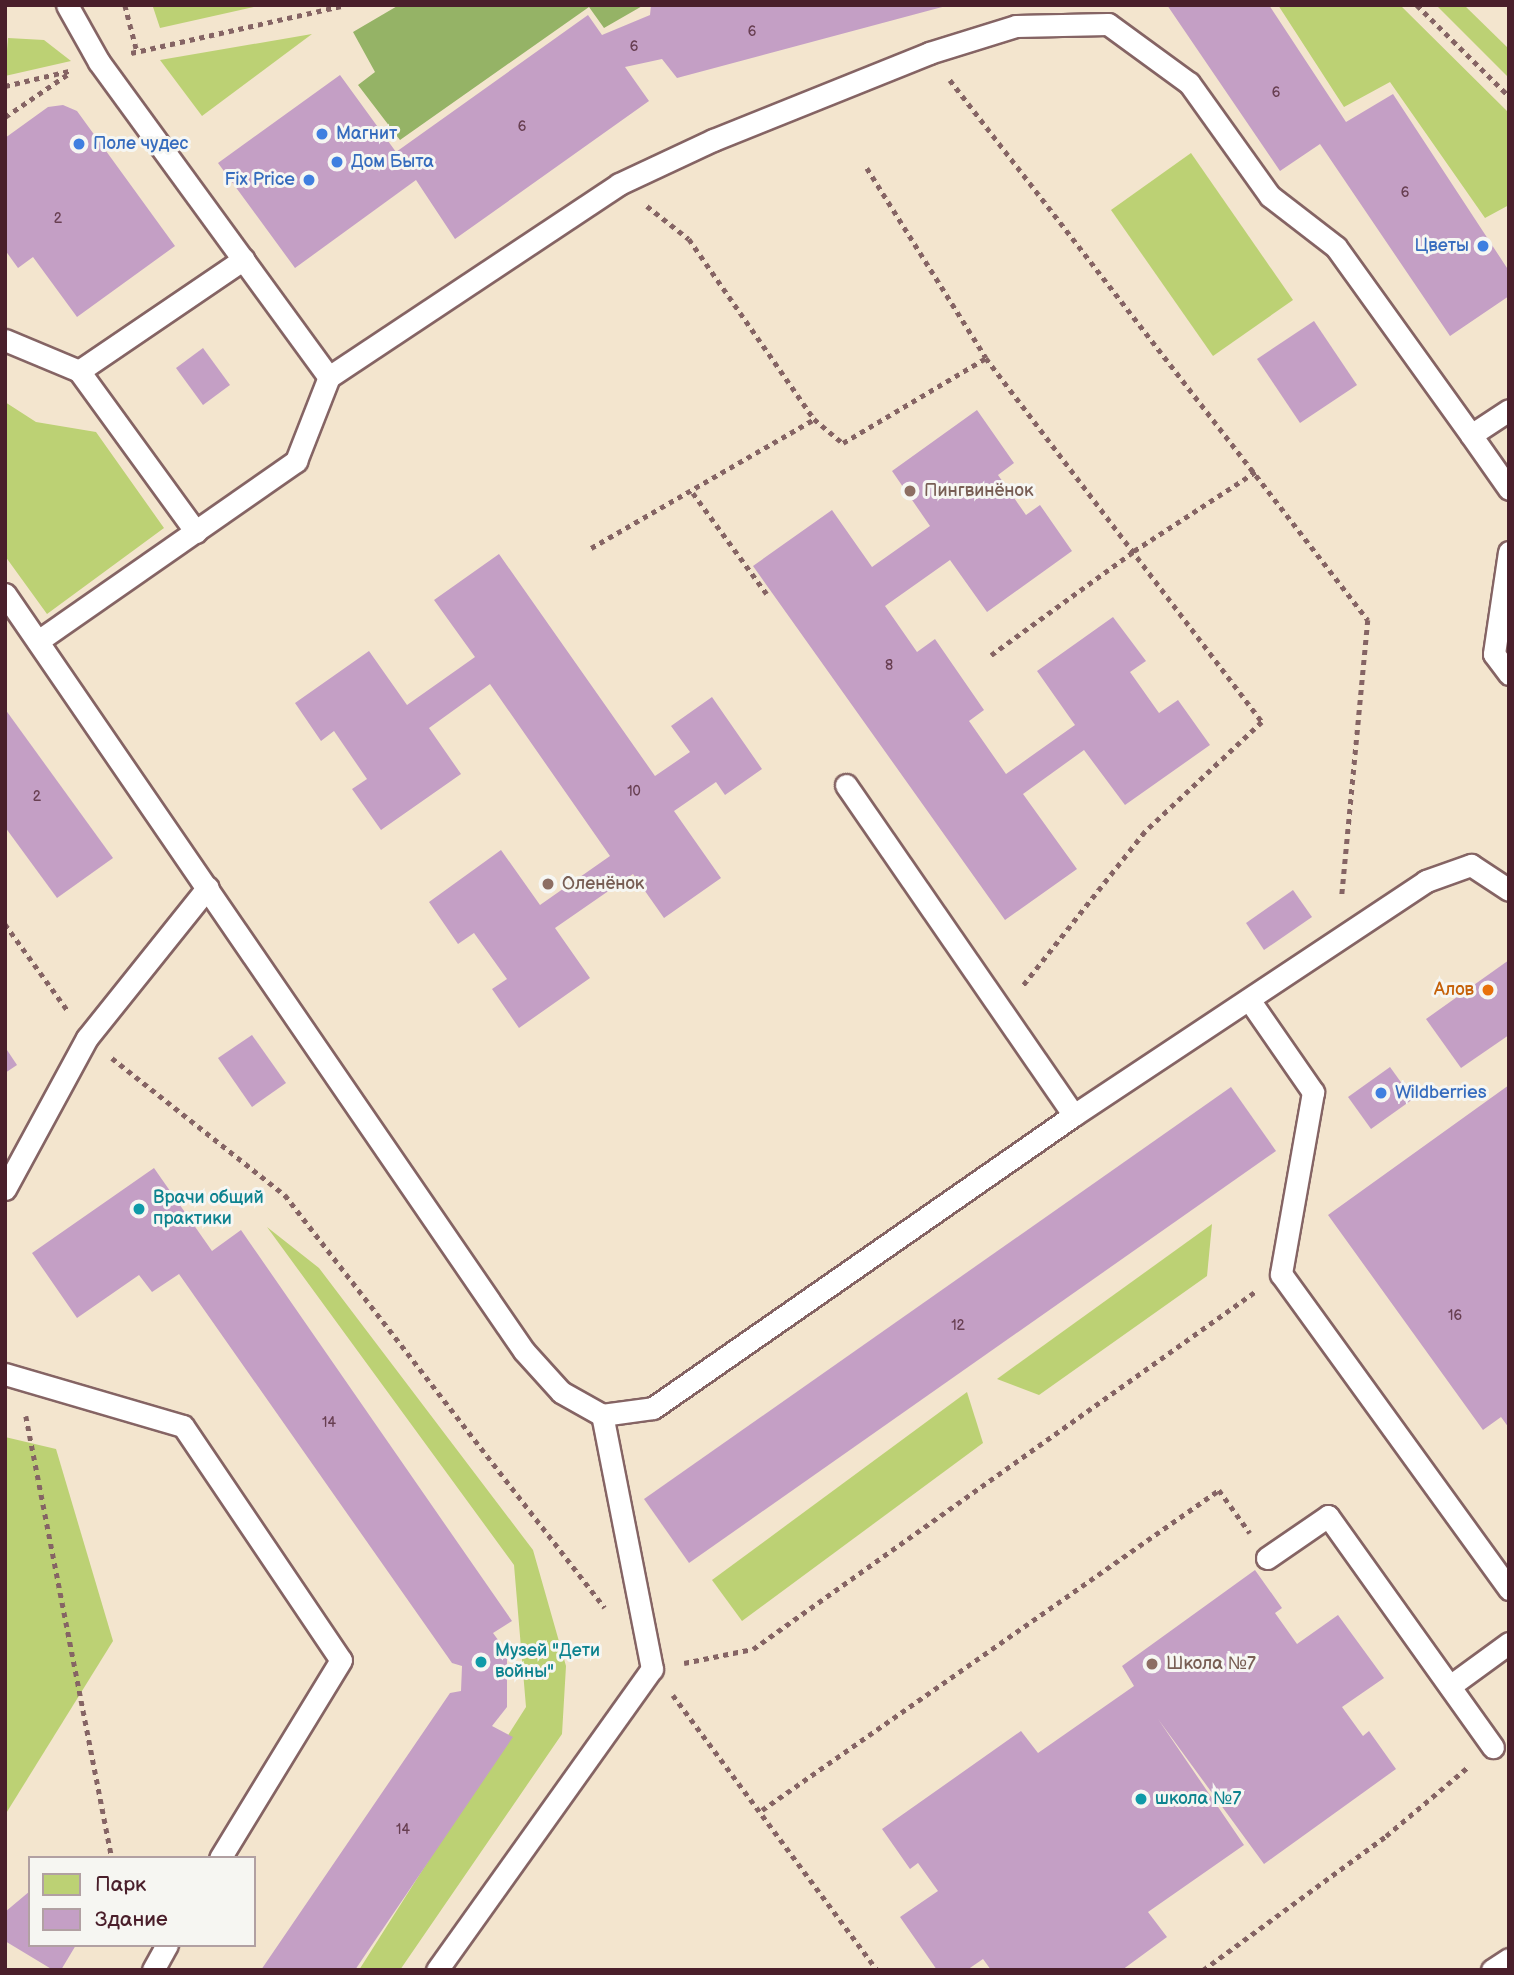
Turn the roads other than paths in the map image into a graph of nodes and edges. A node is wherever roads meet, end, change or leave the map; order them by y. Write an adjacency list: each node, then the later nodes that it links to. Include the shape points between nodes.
1 (66, 5): 2 (lane, via 99,62)
2 (244, 259): 4 (lane); 5 (lane)
3 (5, 340): 4 (lane)
4 (79, 371): 9 (lane)
5 (329, 377): 7 (lane, via 619,184 713,140 929,53 1016,26 1108,23 1189,83 1270,196 1336,247); 9 (lane, via 296,461)
6 (1509, 410): 7 (lane)
7 (1471, 435): 8 (lane)
8 (1509, 489)
9 (196, 532): 12 (lane)
10 (1509, 552): 13 (lane, via 1494,654)
11 (5, 594): 12 (lane)
12 (37, 641): 15 (lane)
13 (1509, 674)
14 (846, 785): 18 (lane)
15 (208, 887): 19 (lane, via 87,1038); 21 (lane, via 524,1351 561,1392)
16 (1509, 890): 17 (lane, via 1471,864 1426,881)
17 (1250, 1001): 18 (lane); 23 (lane, via 1313,1091 1280,1274)
18 (1074, 1115): 21 (lane, via 653,1408)
19 (5, 1189)
20 (5, 1374): 27 (lane, via 183,1426 341,1660)
21 (602, 1415): 31 (lane, via 652,1669)
22 (1267, 1558): 25 (lane, via 1328,1516)
23 (1507, 1581)
24 (1509, 1643): 25 (lane)
25 (1450, 1686): 26 (lane)
26 (1493, 1747)
27 (221, 1856)
28 (166, 1947): 30 (lane)
29 (1509, 1959): 32 (lane)
30 (153, 1970)
31 (437, 1970)
32 (1492, 1970)

